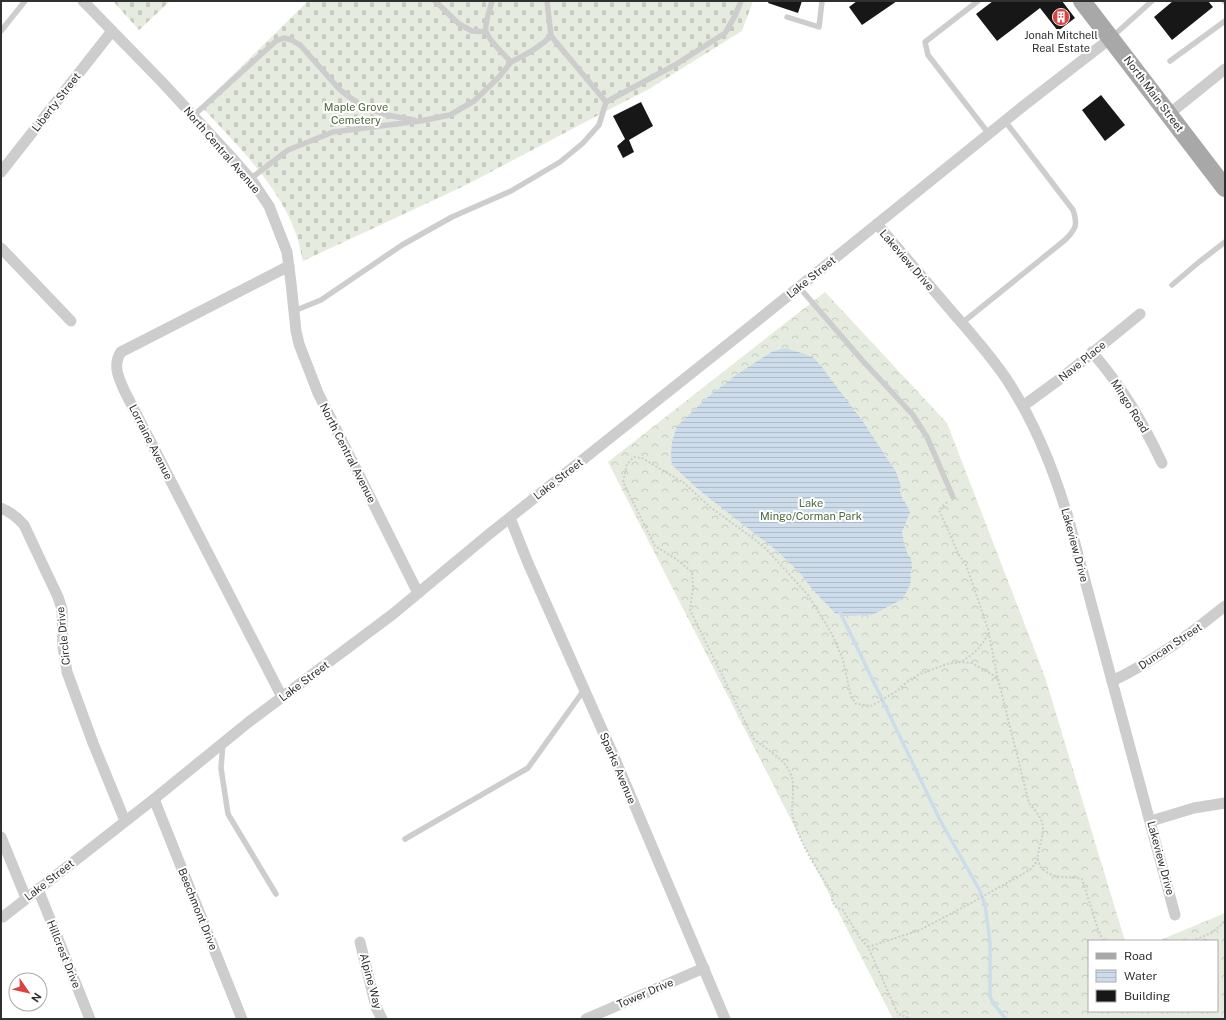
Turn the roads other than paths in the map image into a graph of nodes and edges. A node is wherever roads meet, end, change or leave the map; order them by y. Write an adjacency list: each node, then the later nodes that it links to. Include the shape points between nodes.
1 (25, 1): 13 (lane)
2 (83, 1): 14 (street, North Central Avenue)
3 (435, 1): 15 (lane, via 459,24 472,31)
4 (492, 1): 15 (lane)
5 (547, 1): 16 (lane)
6 (741, 1): 21 (lane, via 725,33 675,65)
7 (822, 1): 11 (lane, via 819,27)
8 (978, 1): 26 (lane, via 925,42 928,55)
9 (1082, 1): 17 (main road, North Main Street)
10 (1152, 1): 17 (lane)
11 (787, 17)
12 (1225, 21): 18 (lane)
13 (1, 31)
14 (112, 31): 23 (street, North Central Avenue); 27 (street, Liberty Street)
15 (486, 32): 19 (lane)
16 (551, 36): 19 (lane, via 528,54); 21 (lane)
17 (1111, 38): 22 (main road, North Main Street); 25 (street, Lake Street)
18 (1170, 61)
19 (511, 62): 24 (lane, via 474,101 450,115)
20 (1225, 69): 22 (street)
21 (606, 102): 36 (lane, via 599,125 583,143 560,162 511,191 452,217 402,245 321,300)
22 (1169, 114): 29 (main road, North Main Street)
23 (193, 116): 24 (lane, via 276,41 284,38 301,46 340,90 363,106 387,115); 28 (street, North Central Avenue)
24 (420, 121): 28 (lane, via 333,132 288,150)
25 (1005, 121): 26 (street, Lake Street); 39 (lane, via 1073,210 1077,221 1074,232 1065,240)
26 (989, 134): 30 (street, Lake Street)
27 (1, 172)
28 (250, 179): 33 (street, North Central Avenue, via 269,206 287,252)
29 (1225, 188)
30 (877, 224): 35 (street, Lake Street); 39 (street, Lakeview Drive)
31 (1225, 242): 34 (lane)
32 (1, 248): 38 (street)
33 (289, 266): 36 (street, North Central Avenue); 50 (street, Lorraine Avenue, via 121,352 116,362 117,373 125,392)
34 (1172, 285)
35 (799, 287): 43 (lane, via 913,416 927,437); 45 (street, Lake Street)
36 (294, 311): 46 (street, North Central Avenue, via 299,344 318,393)
37 (1140, 314): 40 (street, Nave Place)
38 (71, 321)
39 (962, 323): 41 (street, Lakeview Drive, via 1008,381)
40 (1092, 352): 41 (street, Nave Place); 42 (street, Mingo Road, via 1137,412)
41 (1022, 406): 48 (street, Lakeview Drive, via 1040,442 1064,505)
42 (1162, 463)
43 (953, 497)
44 (1, 508): 54 (street, Circle Drive, via 9,511 24,525 58,597 62,610 63,647 68,672 93,743)
45 (510, 518): 46 (street, Lake Street); 49 (street, Sparks Avenue)
46 (418, 592): 50 (street, Lake Street, via 388,618)
47 (1225, 606): 48 (street, Duncan Street, via 1156,656)
48 (1112, 681): 55 (street, Lakeview Drive)
49 (584, 690): 57 (lane, via 528,768); 64 (street, Sparks Avenue)
50 (282, 697): 51 (street, Lake Street)
51 (224, 743): 52 (street, Lake Street); 59 (lane, via 221,768 228,814)
52 (154, 799): 54 (street, Lake Street); 66 (street, Beechmont Drive)
53 (1225, 803): 55 (street, via 1194,808)
54 (125, 821): 58 (street, Lake Street)
55 (1150, 821): 61 (street, Lakeview Drive)
56 (1, 837): 60 (street)
57 (405, 839)
58 (38, 889): 60 (street, Lake Street); 65 (street, Hillcrest Drive)
59 (276, 894)
60 (26, 898): 62 (street, Lake Street)
61 (1175, 915)
62 (3, 917)
63 (360, 942): 67 (street, Alpine Way, via 376,1007)
64 (704, 968): 68 (street, Tower Drive); 69 (street, Sparks Avenue)
65 (90, 1019)
66 (242, 1019)
67 (382, 1019)
68 (586, 1019)
69 (725, 1019)

